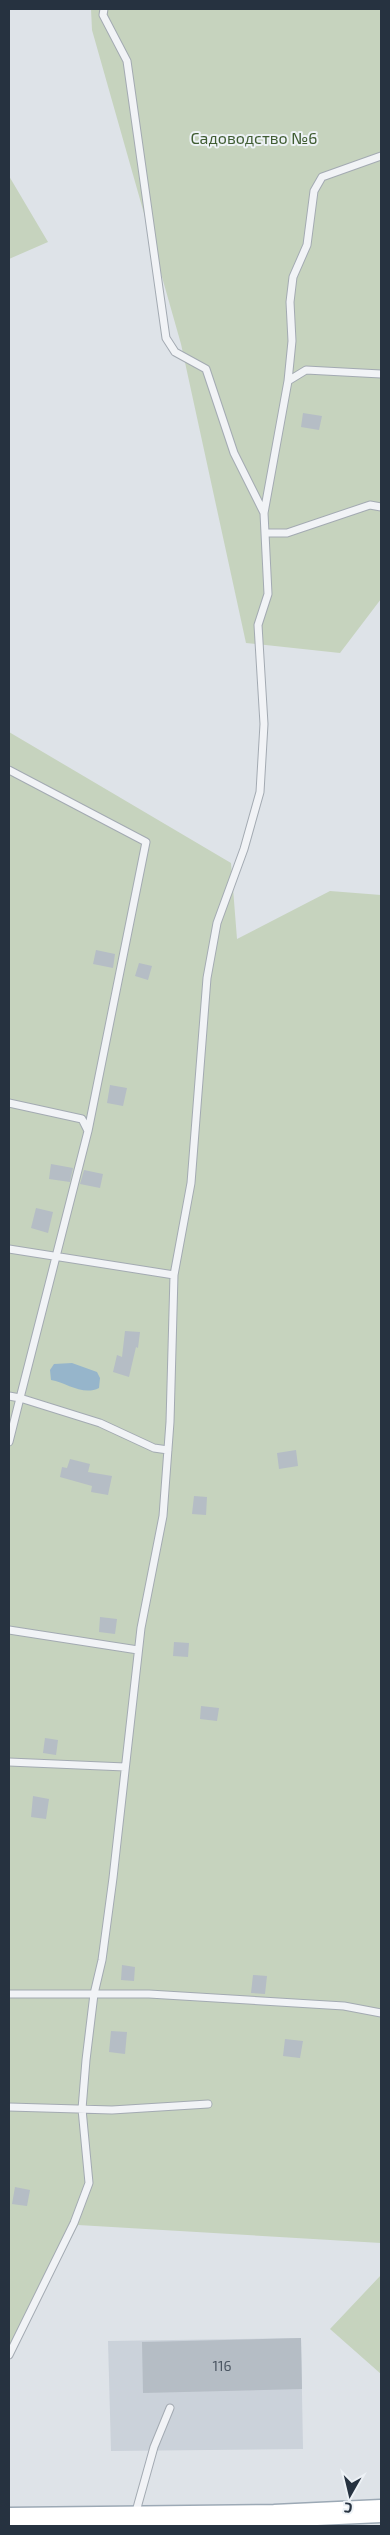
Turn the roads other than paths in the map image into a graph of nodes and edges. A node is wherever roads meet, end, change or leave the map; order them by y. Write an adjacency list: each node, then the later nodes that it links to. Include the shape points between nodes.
1 (104, 9): 6 (lane, via 103,15 127,60 166,338 175,352 206,369 234,454)
2 (381, 156): 4 (lane, via 322,177 314,191 308,244 293,277)
3 (381, 374): 4 (lane, via 306,370)
4 (288, 381): 6 (lane)
5 (381, 507): 7 (lane, via 370,506 287,533)
6 (264, 513): 7 (lane)
7 (265, 533): 13 (lane, via 268,594 258,625 264,724 260,792 244,849 217,923 207,978 191,1183)
8 (9, 770): 10 (lane, via 146,842)
9 (9, 1103): 10 (lane, via 82,1119)
10 (88, 1131): 12 (lane)
11 (9, 1249): 12 (lane)
12 (56, 1258): 13 (lane); 15 (lane)
13 (174, 1275): 17 (lane)
14 (9, 1396): 15 (lane)
15 (20, 1398): 16 (lane); 17 (lane, via 100,1423 154,1448)
16 (9, 1442)
17 (168, 1450): 19 (lane, via 163,1516)
18 (9, 1630): 19 (lane)
19 (138, 1650): 21 (lane)
20 (9, 1762): 21 (lane)
21 (125, 1767): 23 (lane, via 111,1896)
22 (9, 1994): 23 (lane)
23 (94, 1994): 24 (lane, via 148,1994 344,2006); 27 (lane)
24 (381, 2013)
25 (208, 2104): 27 (lane)
26 (9, 2107): 27 (lane)
27 (82, 2109): 28 (lane, via 89,2183 74,2223)
28 (9, 2356)
29 (170, 2408): 31 (lane, via 154,2447)
30 (381, 2511): 31 (main road)
31 (134, 2518): 32 (main road)
32 (9, 2519)

